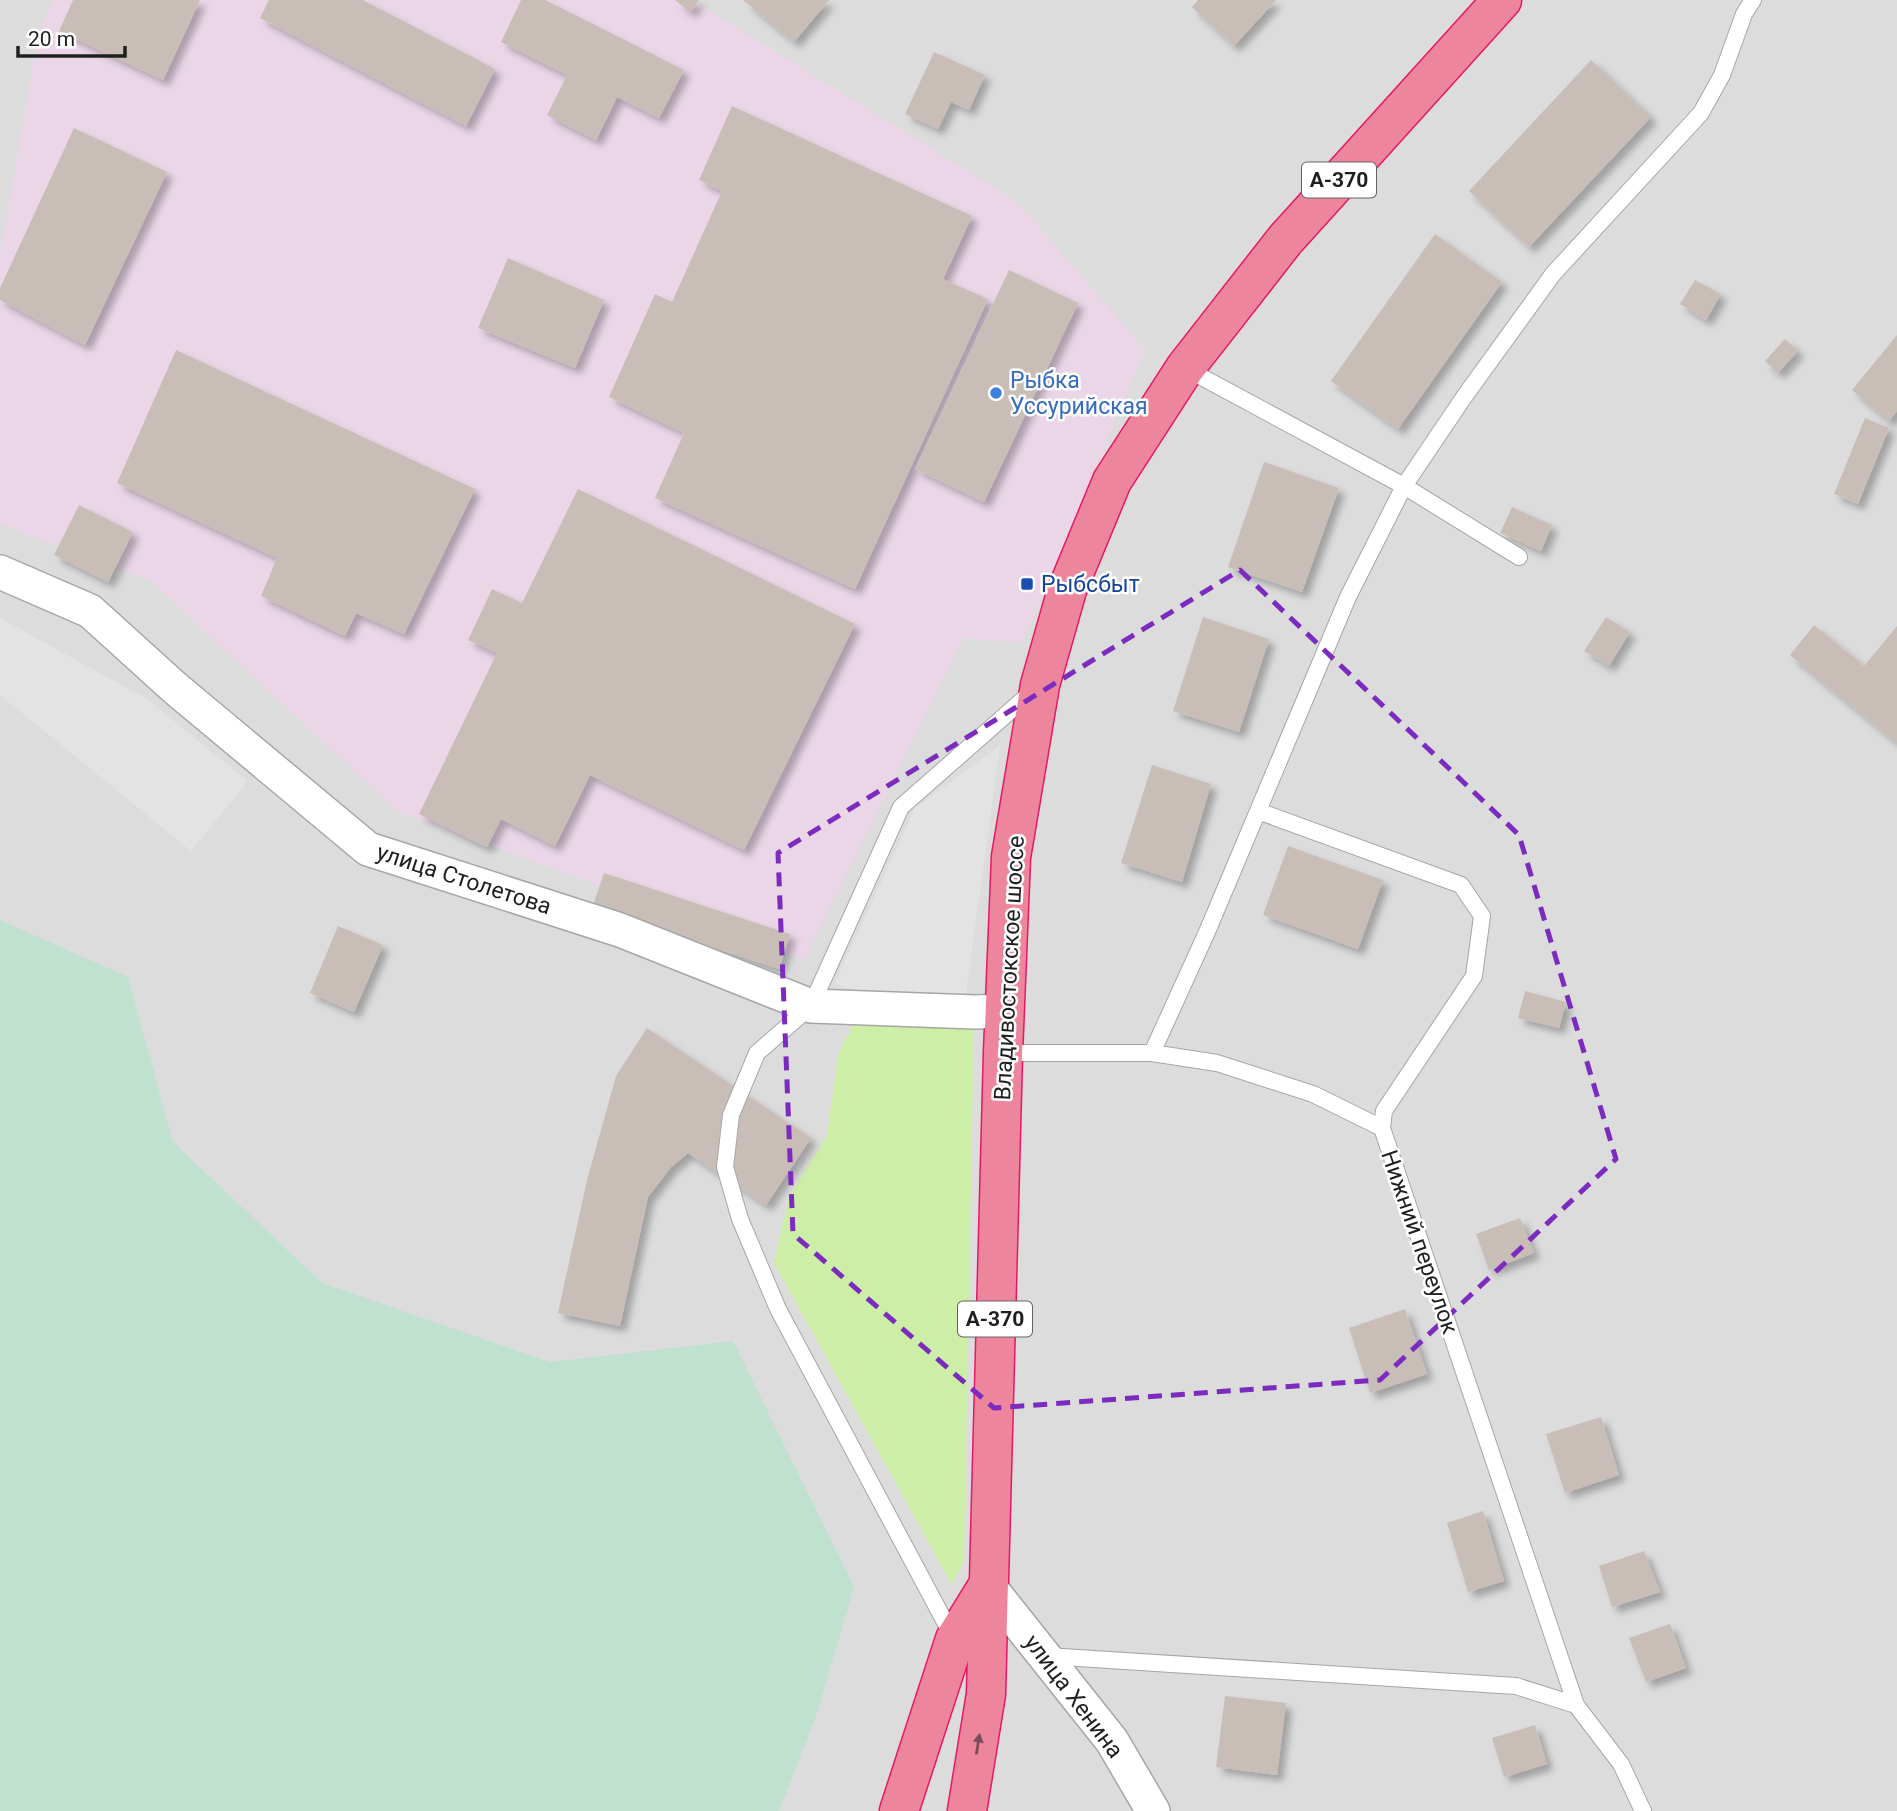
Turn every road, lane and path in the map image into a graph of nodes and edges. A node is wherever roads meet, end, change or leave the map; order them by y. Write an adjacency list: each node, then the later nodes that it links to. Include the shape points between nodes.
1 (1502, 0): 3 (highway, Владивостокское шоссе / А-370, via 1285,240)
2 (1754, 0): 4 (lane, via 1701,113 1553,274)
3 (1185, 368): 4 (lane); 7 (highway, Владивостокское шоссе / А-370, via 1112,481 1067,590)
4 (1404, 486): 5 (lane); 8 (lane, via 1348,597)
5 (1519, 557)
6 (0, 572): 9 (street, улица Столетова, via 90,611 368,849 620,930)
7 (1040, 685): 9 (lane, via 901,807); 10 (highway, Владивостокское шоссе / А-370, via 1012,857)
8 (1258, 811): 12 (lane); 13 (lane, Нижний переулок, via 1461,885 1482,916 1474,976 1384,1111)
9 (811, 1006): 10 (street, улица Столетова); 15 (lane, via 757,1053 731,1115 725,1167 740,1219 778,1309)
10 (1004, 1011): 11 (highway, Владивостокское шоссе / А-370)
11 (1003, 1053): 12 (lane); 14 (highway, Владивостокское шоссе / А-370)
12 (1152, 1053): 13 (lane, via 1217,1063 1314,1094)
13 (1382, 1128): 17 (lane, Нижний переулок)
14 (988, 1585): 15 (highway, Владивостокское шоссе / А-370); 16 (street, улица Хенина); 19 (highway, Владивостокское шоссе / А-370, one-way to 14, via 986,1694)
15 (955, 1639): 18 (highway, Владивостокское шоссе / А-370)
16 (1046, 1656): 17 (lane, via 1516,1686); 20 (street, улица Хенина, via 1112,1741)
17 (1576, 1705): 21 (lane, Нижний переулок, via 1621,1764)
18 (899, 1811)
19 (967, 1811)
20 (1153, 1811)
21 (1643, 1811)

